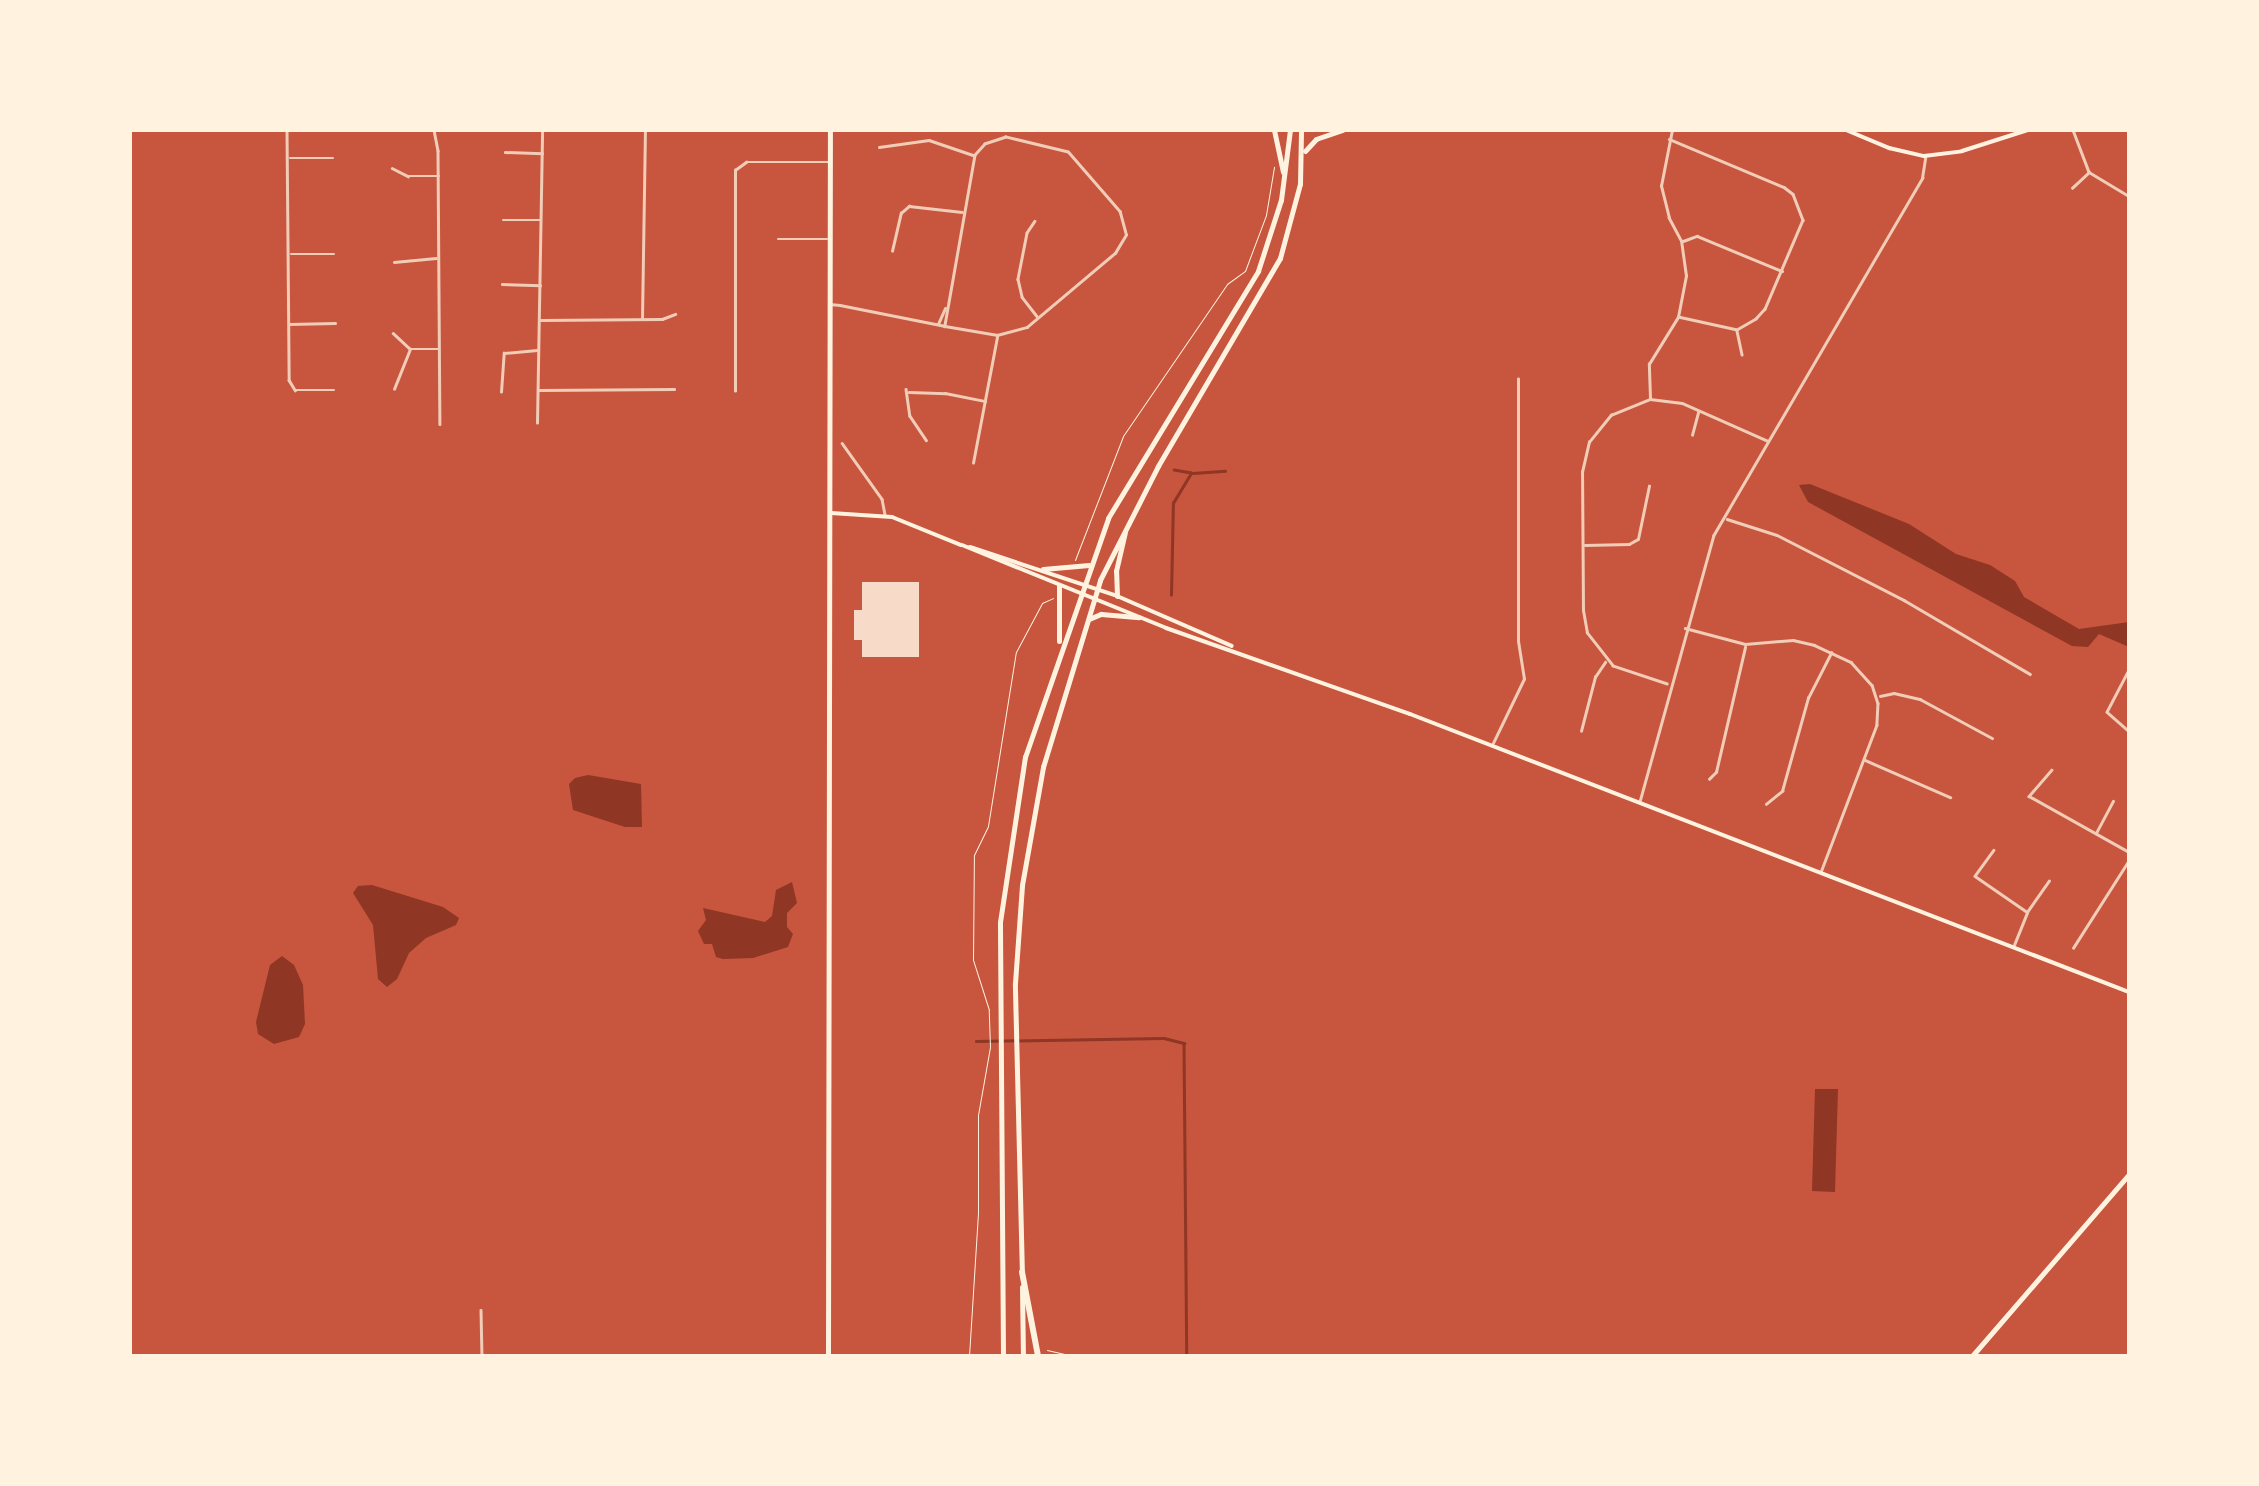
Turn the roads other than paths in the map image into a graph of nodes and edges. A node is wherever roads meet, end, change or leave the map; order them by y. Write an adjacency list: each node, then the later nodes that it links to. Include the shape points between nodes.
1 (288, 130): 20 (street)
2 (434, 130): 26 (street)
3 (542, 130): 17 (street)
4 (645, 130): 50 (street)
5 (830, 130): 23 (main road)
6 (1274, 130): 28 (main road)
7 (1290, 130): 28 (main road)
8 (1301, 130): 22 (main road)
9 (1342, 130): 22 (main road, via 1314,140)
10 (1672, 130): 14 (street)
11 (1846, 130): 19 (main road)
12 (2028, 130): 19 (main road)
13 (2074, 130): 25 (street)
14 (1669, 139): 36 (street, via 1662,186); 42 (street, via 1793,194 1802,230)
15 (879, 148): 18 (street, via 929,140)
16 (505, 152): 17 (street)
17 (542, 153): 32 (street)
18 (975, 156): 30 (street); 49 (street, via 985,144 1006,137 1068,152 1125,221 1121,246)
19 (1924, 156): 77 (street, via 1922,178)
20 (288, 158): 21 (street); 38 (street)
21 (334, 158)
22 (1303, 158): 84 (main road, via 1270,280)
23 (829, 162): 35 (main road); 69 (street, via 746,162 734,170)
24 (392, 168): 26 (street, via 408,176)
25 (2089, 172): 27 (street); 29 (street)
26 (438, 176): 40 (street)
27 (2072, 188)
28 (1284, 190): 87 (main road, via 1258,271 1108,518)
29 (2128, 192)
30 (963, 213): 37 (street, via 908,206); 46 (street)
31 (503, 220): 32 (street)
32 (541, 220): 44 (street)
33 (1035, 222): 49 (street, via 1018,279)
34 (778, 239): 35 (street)
35 (828, 239): 45 (main road)
36 (1682, 241): 42 (street, via 1697,236); 48 (street, via 1686,276)
37 (892, 251)
38 (288, 254): 39 (street); 52 (street)
39 (334, 254)
40 (439, 258): 41 (street); 60 (street)
41 (394, 262)
42 (1782, 271): 56 (street, via 1764,309)
43 (502, 284): 44 (street)
44 (540, 285): 51 (street)
45 (828, 304): 54 (street); 81 (main road)
46 (945, 307): 54 (street); 55 (street)
47 (675, 314): 50 (street)
48 (1678, 316): 56 (street); 70 (street, via 1649,364)
49 (1038, 318): 58 (street)
50 (642, 319): 51 (street)
51 (539, 320): 61 (street)
52 (288, 324): 53 (street); 66 (street, via 291,386)
53 (336, 324)
54 (938, 324): 55 (street)
55 (945, 326): 58 (street)
56 (1736, 330): 62 (street)
57 (394, 333): 59 (street)
58 (997, 335): 71 (street)
59 (410, 348): 60 (street); 64 (street)
60 (440, 349): 74 (street)
61 (538, 350): 67 (street); 68 (street, via 503,354)
62 (1742, 354)
63 (1518, 379): 112 (street, via 1518,641 1524,679)
64 (394, 389)
65 (674, 389): 67 (street)
66 (334, 390)
67 (538, 390): 73 (street)
68 (501, 392)
69 (735, 392)
70 (1650, 399): 72 (street); 86 (street, via 1620,409 1590,438 1582,464)
71 (985, 401): 76 (street, via 907,390 908,412); 79 (street)
72 (1698, 410): 75 (street); 77 (street)
73 (538, 423)
74 (440, 424)
75 (1692, 435)
76 (926, 440)
77 (1770, 441): 83 (street)
78 (842, 443): 82 (street, via 882,500)
79 (973, 463)
80 (1649, 486): 86 (street, via 1638,539)
81 (829, 513): 82 (main road); 134 (main road)
82 (884, 515): 85 (main road)
83 (1725, 519): 97 (street, via 1713,536); 104 (street, via 1776,535 1904,600)
84 (1128, 520): 91 (main road); 93 (main road)
85 (962, 545): 88 (main road); 90 (main road)
86 (1582, 545): 102 (street, via 1584,618)
87 (1089, 565): 88 (main road); 89 (main road)
88 (1042, 569): 89 (main road)
89 (1082, 584): 91 (main road); 92 (main road)
90 (1059, 586): 92 (main road); 99 (main road)
91 (1098, 589): 93 (main road); 94 (main road)
92 (1080, 593): 94 (main road); 99 (main road)
93 (1117, 596): 100 (main road)
94 (1096, 598): 95 (main road); 96 (main road)
95 (1140, 617): 96 (main road); 100 (main road)
96 (1088, 619): 131 (main road, via 1058,711 1018,923 1014,1047)
97 (1685, 628): 98 (street); 105 (street)
98 (1745, 644): 101 (street, via 1797,640); 115 (street)
99 (1059, 648): 135 (main road, via 1032,728 1000,922)
100 (1236, 649): 112 (main road)
101 (1832, 652): 106 (street, via 1862,672); 119 (street, via 1809,694 1782,790)
102 (1606, 661): 105 (street); 109 (street)
103 (2129, 670): 108 (street)
104 (2030, 674)
105 (1670, 684): 117 (street)
106 (1877, 696): 111 (street, via 1920,699); 113 (street, via 1877,725)
107 (2098, 712): 108 (street)
108 (2108, 712): 110 (street)
109 (1581, 731)
110 (2129, 731)
111 (1992, 738)
112 (1492, 746): 117 (main road)
113 (1864, 760): 116 (street); 124 (street)
114 (2052, 770): 120 (street, via 2028,796)
115 (1709, 779)
116 (1950, 797)
117 (1640, 802): 124 (main road)
118 (2113, 802): 120 (street)
119 (1766, 804)
120 (2095, 834): 122 (street)
121 (1994, 850): 126 (street, via 1975,876)
122 (2129, 852)
123 (2129, 860): 128 (street)
124 (1821, 872): 127 (main road)
125 (2049, 881): 126 (street)
126 (2027, 912): 127 (street)
127 (2014, 946): 129 (main road)
128 (2073, 948)
129 (2129, 992)
130 (2129, 1174): 138 (main road)
131 (1022, 1272): 136 (main road); 137 (highway)
132 (481, 1310): 133 (street)
133 (482, 1356)
134 (828, 1356)
135 (1003, 1356)
136 (1023, 1356)
137 (1038, 1356)
138 (1972, 1356)

